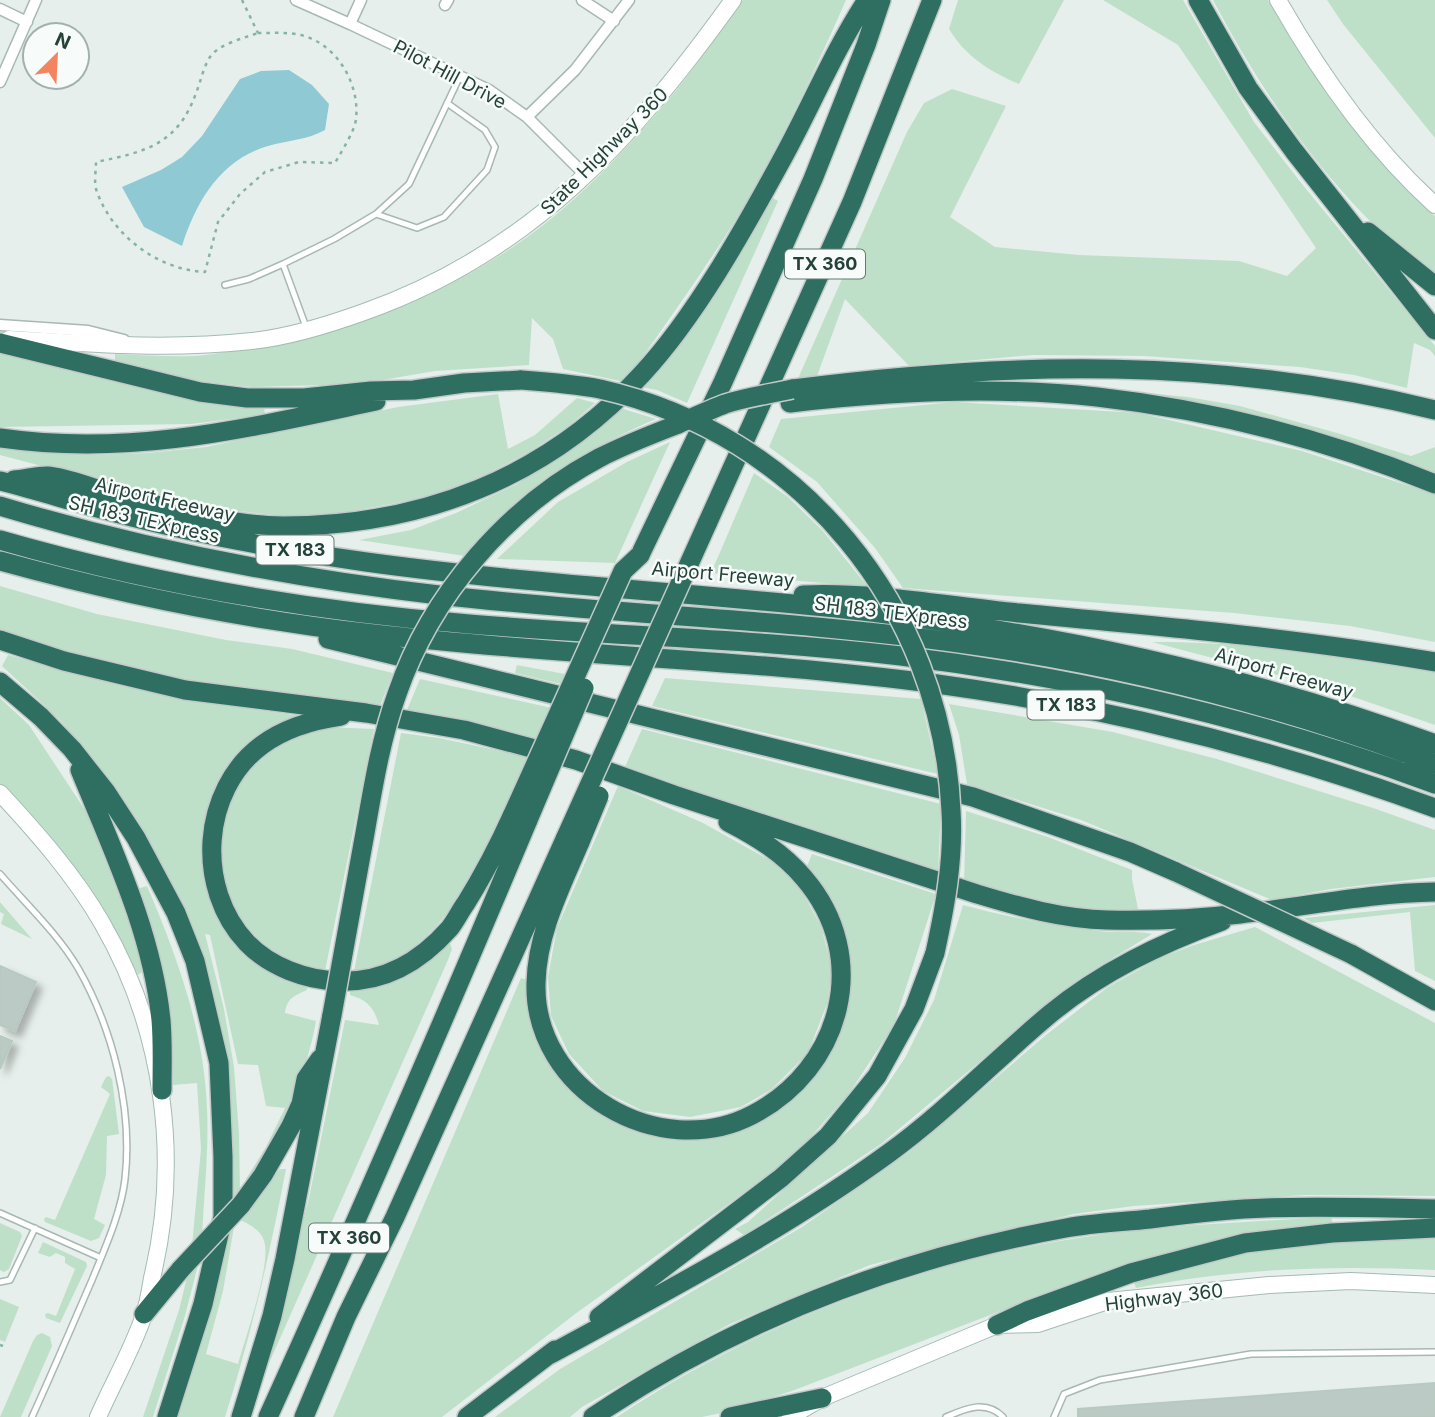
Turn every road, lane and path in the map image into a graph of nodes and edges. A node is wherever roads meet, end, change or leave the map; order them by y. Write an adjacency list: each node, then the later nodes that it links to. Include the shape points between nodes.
1 (36, 0): 15 (street)
2 (242, 0): 18 (path)
3 (296, 0): 17 (street, Pilot Hill Drive)
4 (361, 0): 17 (street)
5 (582, 0): 16 (street)
6 (629, 0): 16 (street)
7 (733, 0): 24 (main road, State Highway 360, via 644,115)
8 (867, 0): 40 (highway, via 749,219 680,326 607,410 523,469 431,508 367,521 291,526 186,513 48,476)
9 (881, 0): 58 (highway, TX 360, bridge, via 813,179)
10 (932, 0): 59 (highway, TX 360, bridge, via 852,202 612,735)
11 (1198, 0): 26 (highway, via 1248,88)
12 (1279, 0): 25 (main road, via 1322,73)
13 (0, 9): 14 (street)
14 (24, 21)
15 (26, 21)
16 (614, 21): 23 (street, via 575,70)
17 (350, 23): 20 (street, Pilot Hill Drive)
18 (258, 33): 18 (path, via 211,55 184,121 167,139 145,150 96,162 96,188 114,224 165,264 205,272 218,222 240,194 265,172 299,162 335,163 356,121 353,84 337,57 320,42 301,35)
19 (21, 34): 21 (street)
20 (460, 75): 22 (lane); 23 (street, Pilot Hill Drive)
21 (0, 82)
22 (447, 103): 27 (lane, via 409,184); 27 (lane, via 490,138 495,147 487,170 443,217 417,228)
23 (527, 117): 24 (street, Pilot Hill Drive)
24 (585, 175): 32 (main road, State Highway 360, via 534,221 470,265 403,298)
25 (1435, 205)
26 (1343, 212): 30 (highway); 33 (highway)
27 (376, 214): 28 (lane)
28 (283, 264): 29 (lane); 32 (lane)
29 (225, 285)
30 (1435, 286)
31 (0, 325): 35 (street, via 88,331)
32 (307, 330): 35 (main road, State Highway 360, via 255,341)
33 (1435, 330)
34 (0, 341): 35 (main road, State Highway 360); 37 (highway, via 226,396 304,398)
35 (150, 348)
36 (889, 385): 38 (highway, via 1004,370 1141,369 1289,382); 41 (highway, via 1096,397 1163,407 1290,434); 66 (highway, bridge, via 792,390 725,404 609,453 555,486 513,520 457,581 404,674 390,717)
37 (414, 390): 39 (highway, via 380,401 169,441 105,445); 78 (highway, bridge, via 521,380 562,383 648,403 740,445 817,505 878,579 921,666 947,765 952,813 944,914 914,1009 877,1076 828,1136 781,1178)
38 (1428, 408)
39 (0, 438)
40 (1, 481): 45 (highway, Airport Freeway / TX 183, via 188,530 361,561)
41 (1435, 484)
42 (0, 506): 53 (highway, SH 183 TEXpress, via 288,574 440,595 821,626 1093,666 1240,701)
43 (0, 540): 54 (highway, via 160,580 363,614 813,647 998,670 1224,718)
44 (0, 561): 46 (highway, TX 183)
45 (739, 598): 48 (highway, via 858,595 1212,631); 51 (highway, Airport Freeway / TX 183, via 941,622 1154,661 1324,707)
46 (229, 613): 57 (highway, TX 183, via 392,636 824,672 988,691 1209,738); 63 (highway, bridge, via 973,797 1130,852)
47 (0, 640): 50 (highway, via 64,661 185,690)
48 (1435, 662)
49 (0, 682): 52 (highway)
50 (366, 713): 56 (highway, via 519,743); 58 (highway, via 307,723 279,734 242,764 219,803 211,848 213,875 232,923 266,958 310,978 334,981 362,982 405,966 450,928)
51 (1435, 744)
52 (72, 749): 67 (highway, via 143,932 161,1022); 82 (highway, via 136,838 176,913 195,961 219,1063 223,1217 203,1304)
53 (1435, 764)
54 (1435, 783)
55 (0, 793): 67 (main road, via 102,922 146,1024)
56 (674, 795): 59 (highway, via 754,836 785,858 824,908 841,957 841,997 825,1044 794,1085 752,1115 713,1128 655,1126 614,1111 590,1095 557,1060 541,1022 536,982 544,933); 62 (highway, via 1021,907 1107,920)
57 (1435, 807)
58 (521, 817): 84 (highway, TX 360, via 365,1204)
59 (573, 840): 85 (highway, TX 360, via 346,1317)
60 (0, 874): 72 (lane, via 77,967 107,1032 127,1136 125,1180)
61 (1435, 892): 62 (highway)
62 (1239, 914): 78 (highway, via 1174,938 1096,981 1052,1012 925,1125 855,1177 720,1261)
63 (1388, 973): 64 (highway); 65 (highway)
64 (1435, 994)
65 (1435, 1001)
66 (325, 1053): 75 (highway, bridge, via 306,1079 301,1104 263,1175); 83 (highway, via 272,1317)
67 (162, 1090): 75 (main road, via 167,1188)
68 (1435, 1209): 87 (highway, via 1238,1210 1068,1228 992,1243 920,1262 774,1316 639,1386)
69 (0, 1213): 70 (lane)
70 (35, 1228): 72 (lane); 73 (lane, via 15,1273)
71 (1435, 1228): 76 (highway, via 1245,1243 1131,1273)
72 (101, 1258): 80 (lane)
73 (0, 1282)
74 (1435, 1284): 76 (main road, Highway 360, via 1351,1281 1256,1286 1108,1301 1038,1324)
75 (144, 1314): 81 (main road)
76 (998, 1325): 79 (main road, Highway 360)
77 (1435, 1352): 92 (lane, via 1251,1354 1155,1370 1100,1380 1063,1394)
78 (547, 1356): 86 (highway)
79 (822, 1398): 88 (highway); 89 (main road, Highway 360)
80 (33, 1417)
81 (98, 1417)
82 (167, 1417)
83 (241, 1417)
84 (268, 1417)
85 (304, 1417)
86 (467, 1417)
87 (593, 1417)
88 (730, 1417)
89 (790, 1417)
90 (946, 1417): 91 (lane, via 979,1406)
91 (1003, 1417)
92 (1054, 1417)

